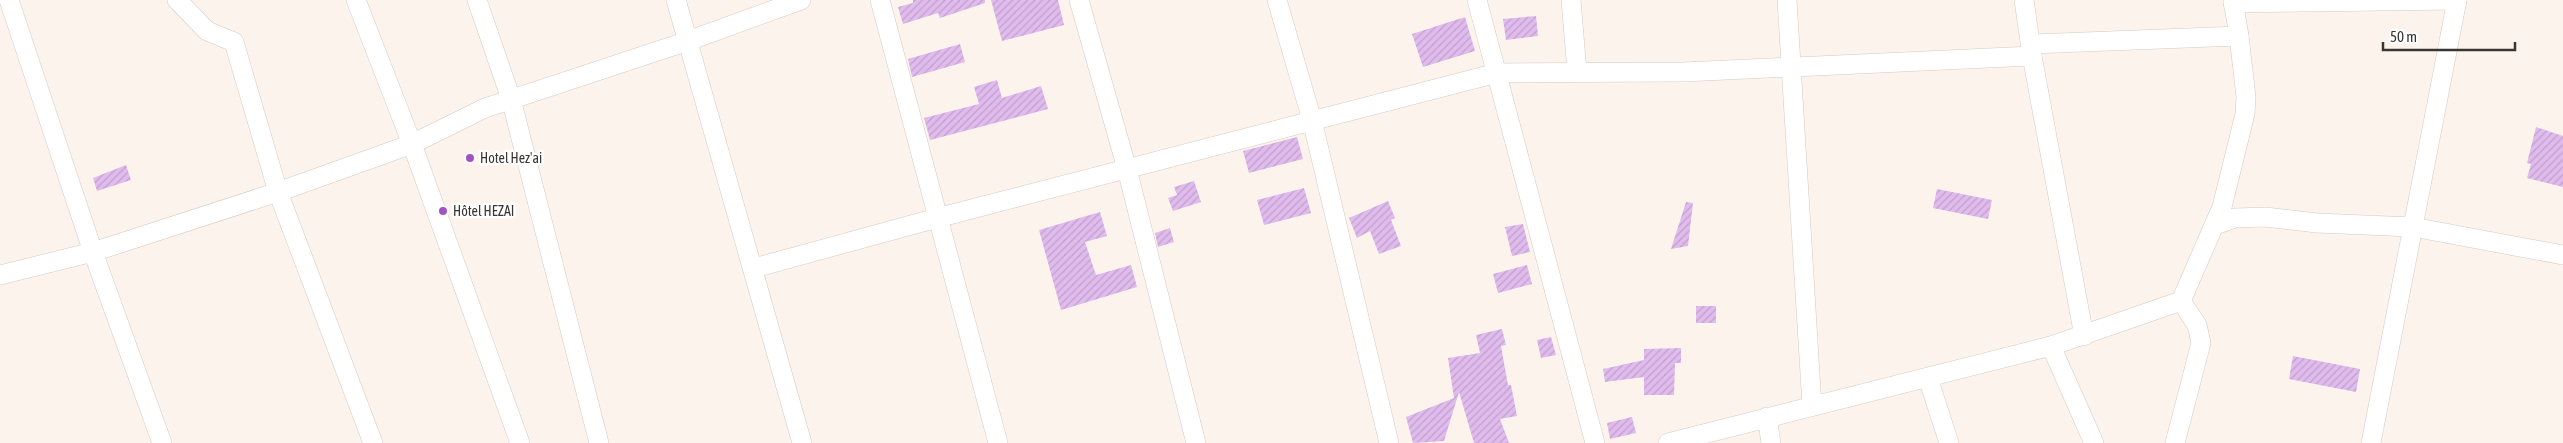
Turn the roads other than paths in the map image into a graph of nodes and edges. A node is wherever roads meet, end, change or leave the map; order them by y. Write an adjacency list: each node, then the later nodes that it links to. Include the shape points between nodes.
1 (9, 0): 31 (street)
2 (177, 0): 27 (street, via 207,31 234,42)
3 (356, 0): 25 (street)
4 (477, 0): 23 (street)
5 (676, 0): 18 (street)
6 (801, 0): 18 (street)
7 (880, 0): 28 (street)
8 (1079, 0): 26 (street)
9 (1277, 0): 24 (street)
10 (1476, 0): 22 (street)
11 (1571, 0): 21 (street)
12 (1788, 0): 20 (street)
13 (2024, 0): 19 (street)
14 (2435, 0): 15 (street); 16 (street)
15 (2457, 0): 30 (street)
16 (2233, 2): 17 (street)
17 (2239, 36): 19 (street); 29 (street, via 2245,114)
18 (688, 41): 23 (street); 33 (street)
19 (2031, 50): 20 (street); 36 (street)
20 (1791, 66): 21 (street, via 1683,72); 39 (street)
21 (1577, 72): 22 (street)
22 (1497, 73): 24 (street); 49 (street)
23 (511, 99): 25 (street); 44 (street)
24 (1312, 120): 26 (street); 48 (street)
25 (412, 144): 27 (street); 43 (street)
26 (1127, 169): 28 (street); 47 (street)
27 (278, 192): 31 (street); 42 (street)
28 (938, 218): 33 (street); 46 (street)
29 (2215, 225): 30 (street, via 2235,218 2265,217); 35 (street)
30 (2413, 227): 32 (street); 55 (street)
31 (93, 252): 34 (street); 41 (street)
32 (2563, 255)
33 (754, 268): 45 (street)
34 (0, 275)
35 (2181, 300): 36 (street); 54 (street, via 2197,325 2201,343)
36 (2084, 336): 37 (street)
37 (2051, 346): 38 (street); 53 (street)
38 (1928, 378): 39 (street); 52 (street)
39 (1812, 406): 40 (street)
40 (1767, 417): 50 (street); 51 (street)
41 (162, 443)
42 (373, 443)
43 (520, 443)
44 (599, 443)
45 (802, 443)
46 (998, 443)
47 (1196, 443)
48 (1389, 443)
49 (1595, 443)
50 (1668, 443)
51 (1771, 443)
52 (1949, 443)
53 (2094, 443)
54 (2174, 443)
55 (2371, 443)

